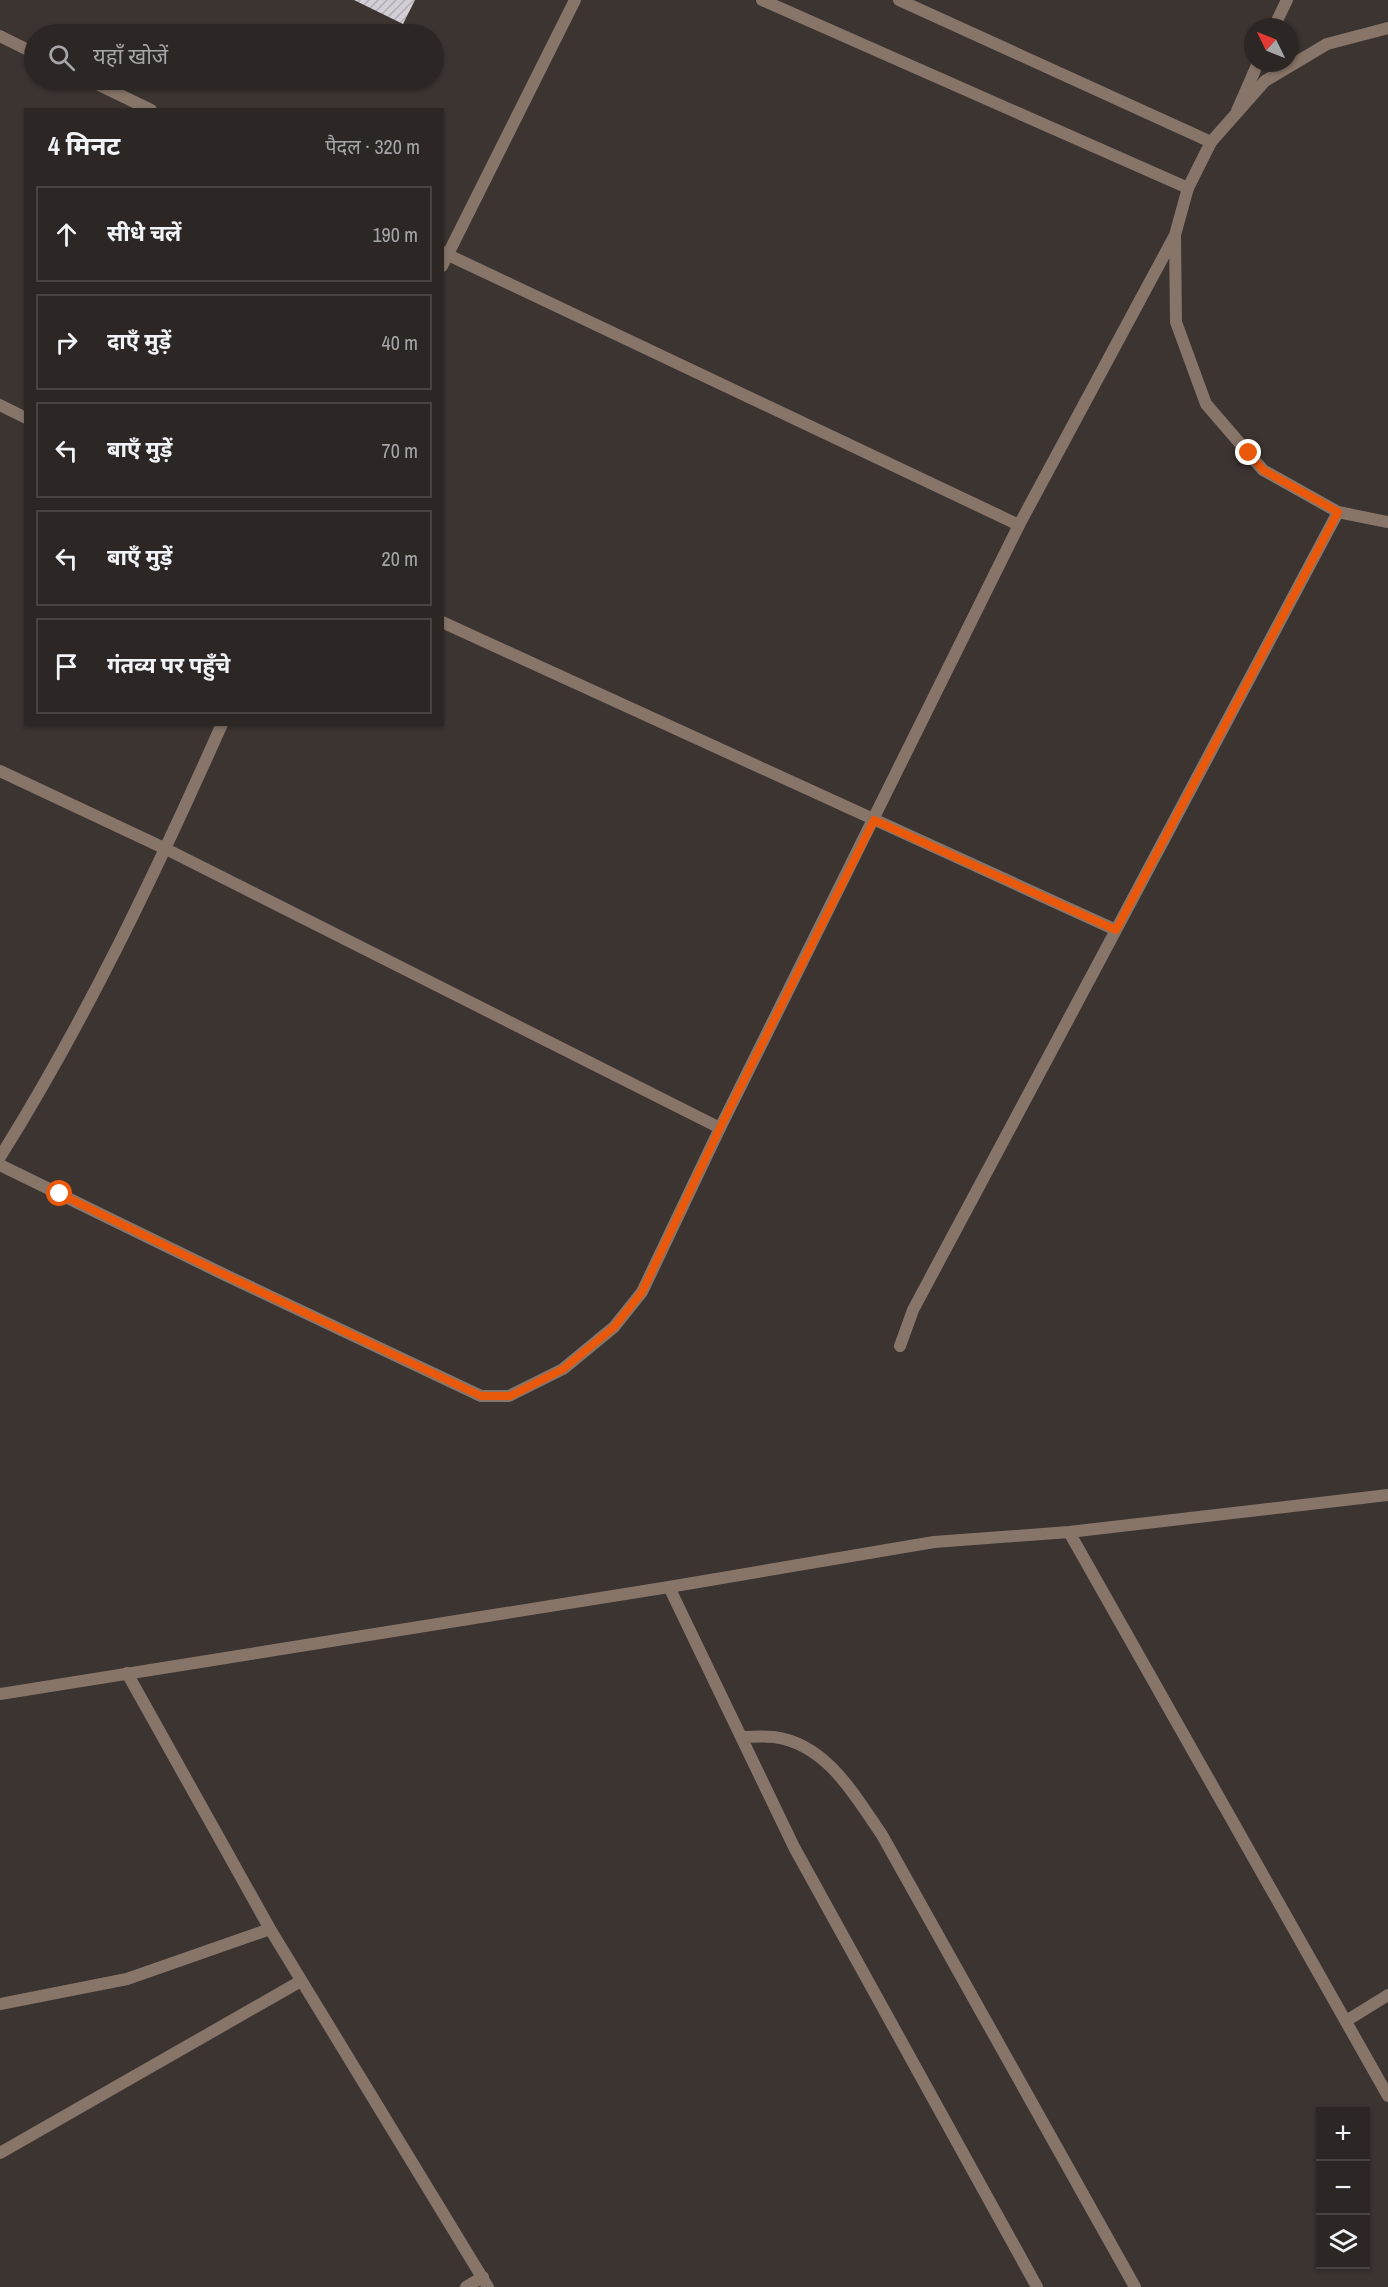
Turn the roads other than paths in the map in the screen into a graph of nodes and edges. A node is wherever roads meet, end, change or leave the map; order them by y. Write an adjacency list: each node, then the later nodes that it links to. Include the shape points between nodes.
1 (576, 0): 16 (street)
2 (762, 0): 14 (street)
3 (899, 0): 13 (street)
4 (1287, 0): 5 (street)
5 (1278, 18)
6 (1388, 28): 12 (street, via 1327,44 1265,81)
7 (0, 36): 8 (street)
8 (24, 48)
9 (1254, 72): 12 (street)
10 (110, 90): 11 (street)
11 (147, 108)
12 (1236, 112): 13 (street)
13 (1211, 142): 14 (street)
14 (1188, 188): 15 (street)
15 (1175, 235): 19 (street, via 1176,322 1206,404 1263,470); 21 (street)
16 (444, 257): 21 (street)
17 (0, 405): 18 (street)
18 (24, 417)
19 (1338, 512): 20 (street); 27 (street)
20 (1388, 522)
21 (1019, 525): 25 (street)
22 (444, 623): 25 (street)
23 (221, 726): 26 (street)
24 (0, 771): 26 (street)
25 (874, 820): 27 (street); 28 (street)
26 (166, 849): 28 (street); 29 (street, via 45,1086)
27 (1116, 930): 31 (street, via 913,1310)
28 (720, 1128): 30 (street, via 642,1292 614,1327 563,1369 510,1396 481,1396)
29 (0, 1157)
30 (0, 1165)
31 (900, 1346)
32 (1388, 1495): 33 (street)
33 (1069, 1532): 34 (street, via 934,1542); 42 (street)
34 (669, 1587): 35 (street); 37 (street)
35 (127, 1673): 36 (street); 38 (street)
36 (0, 1694)
37 (741, 1737): 47 (street, via 794,1847); 48 (street, via 775,1737 796,1744 842,1776 882,1835)
38 (270, 1929): 39 (street); 41 (street, via 127,1979)
39 (301, 1980): 44 (street); 45 (street)
40 (1388, 1995): 42 (street)
41 (0, 2004)
42 (1346, 2020): 43 (street)
43 (1388, 2096)
44 (0, 2153)
45 (486, 2282): 46 (street)
46 (466, 2287)
47 (1036, 2287)
48 (1135, 2287)

